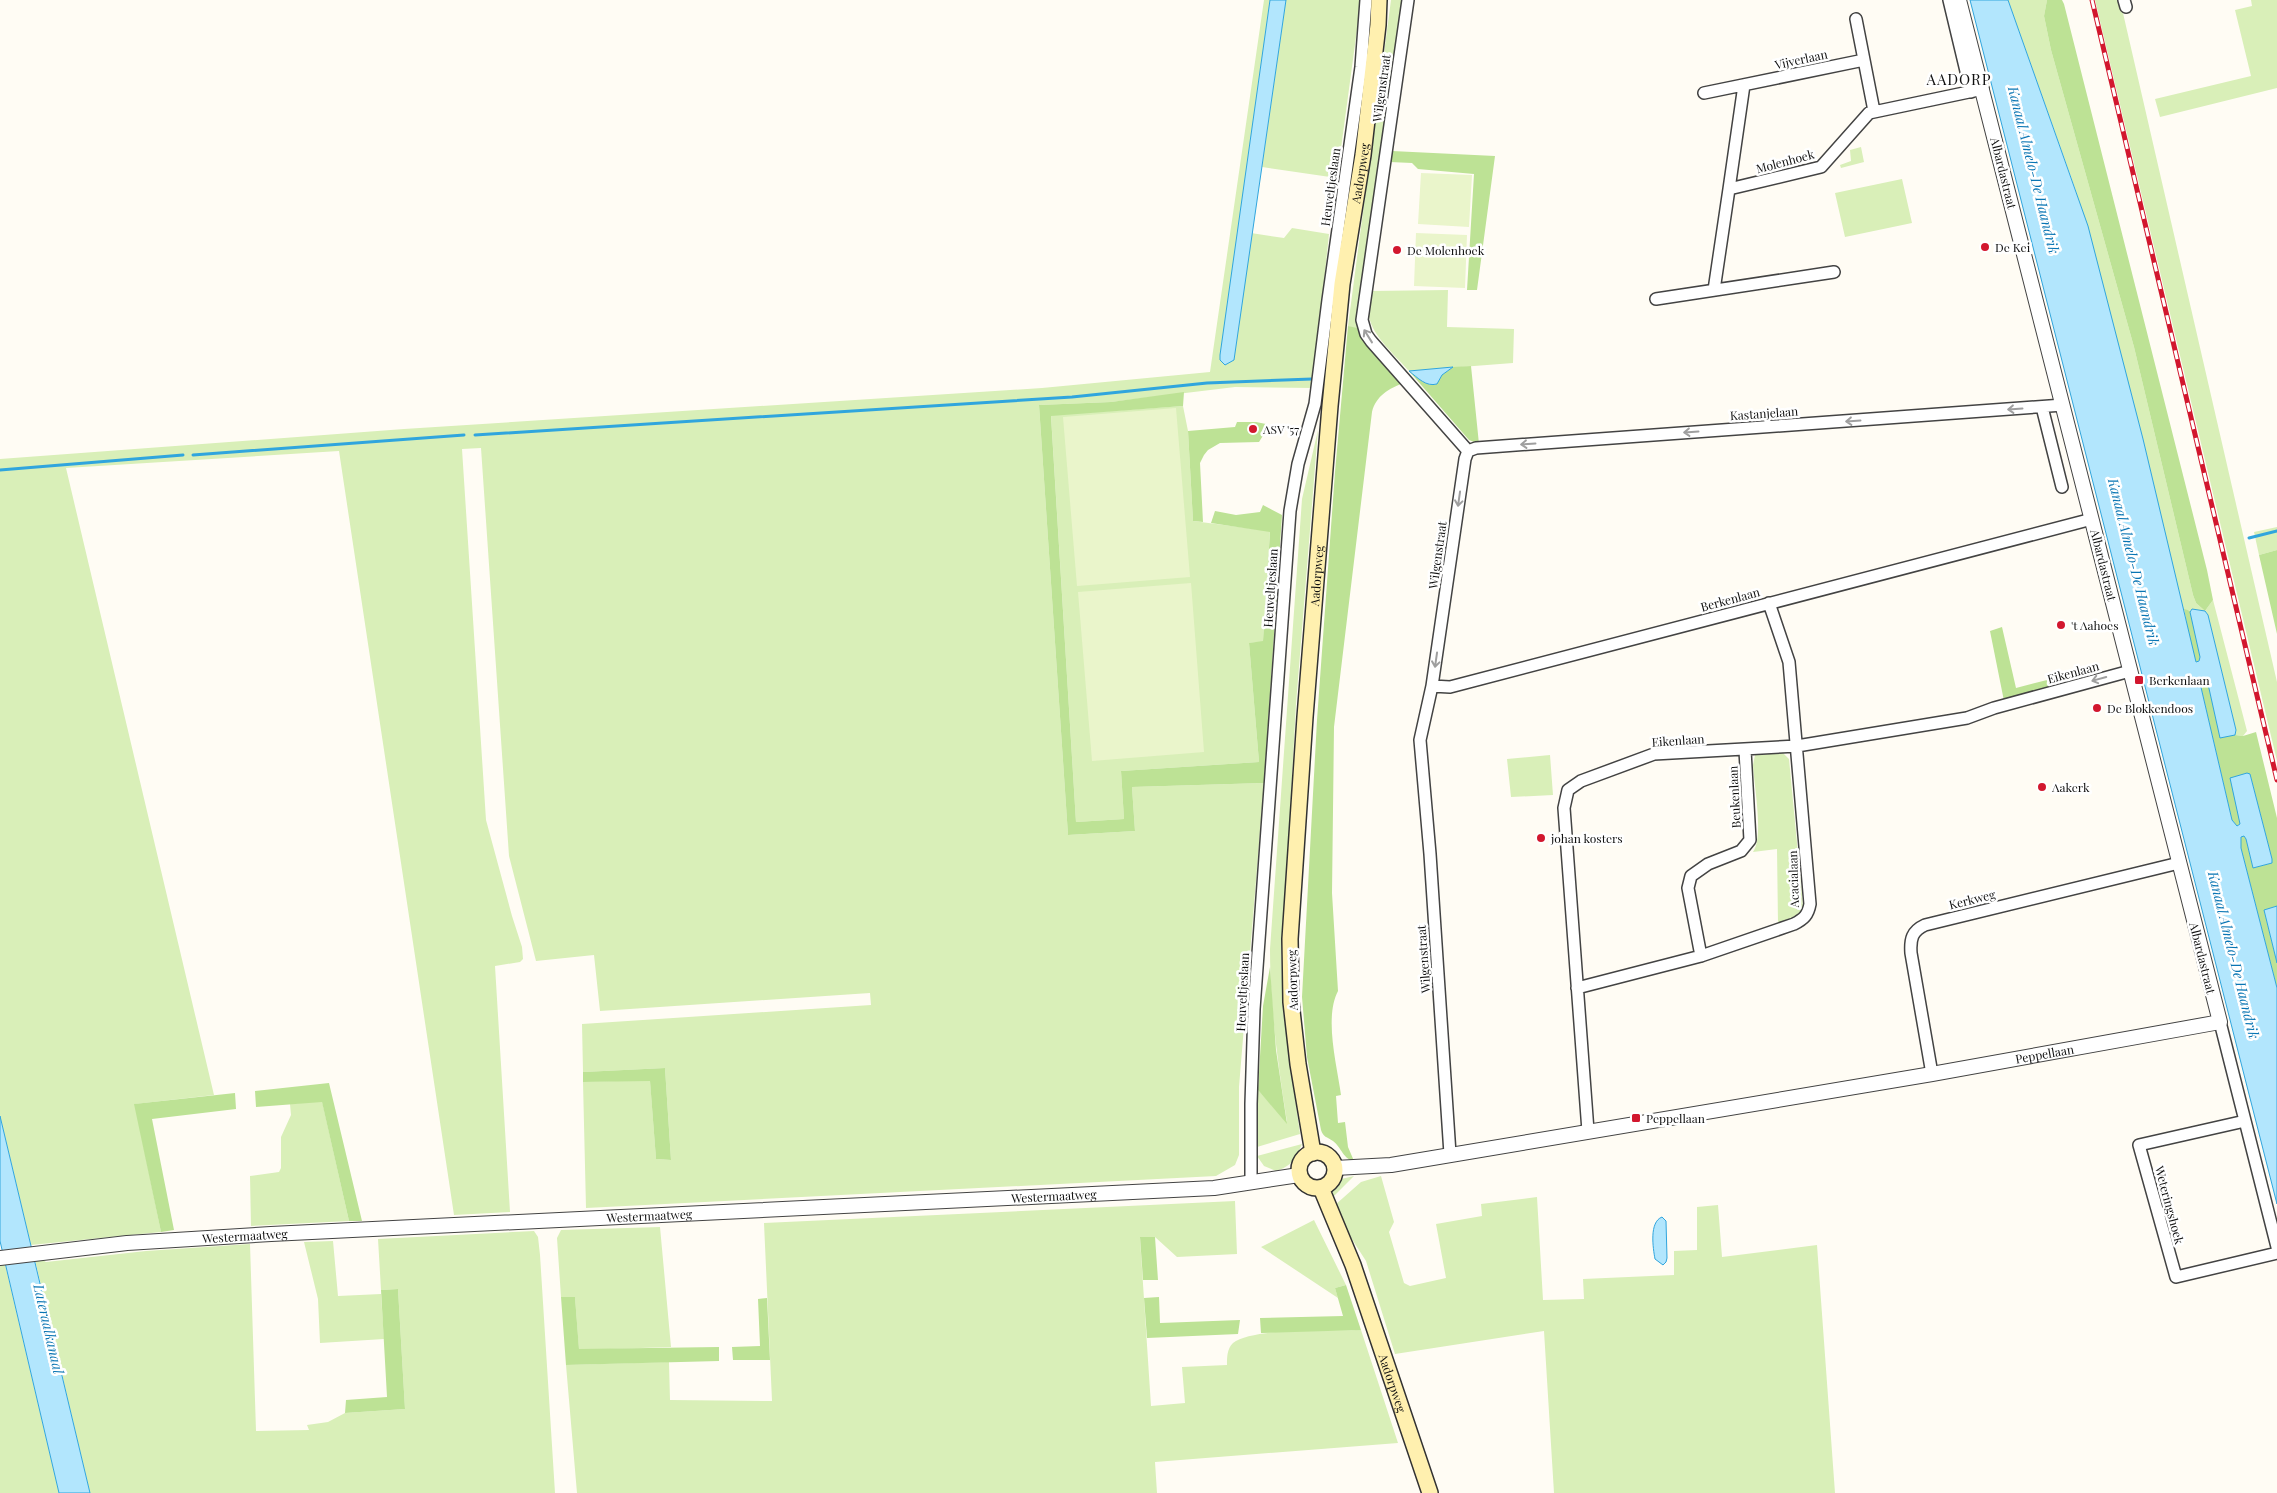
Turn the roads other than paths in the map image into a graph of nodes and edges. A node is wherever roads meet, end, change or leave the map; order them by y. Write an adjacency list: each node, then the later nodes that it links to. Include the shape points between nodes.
1 (1366, 0): 37 (street, Heuveltjeslaan, via 1361,67 1315,404 1298,464 1290,511 1254,1009)
2 (1379, 0): 33 (main road, Aadorpweg, via 1363,154 1342,284 1330,406 1290,939 1291,1002)
3 (1408, 0): 18 (street, Wilgenstraat, one-way to 3, via 1371,342 1363,328 1362,314)
4 (1948, 0): 9 (street, Albardastraat)
5 (1959, 0): 9 (street, Albardastraat)
6 (1856, 18): 7 (street)
7 (1864, 60): 8 (street, Vijverlaan); 11 (street)
8 (1744, 85): 10 (street, Vijverlaan); 12 (street)
9 (1977, 90): 11 (street); 16 (street, Albardastraat)
10 (1704, 93)
11 (1874, 111): 12 (street, Molenhoek, via 1821,167)
12 (1729, 189): 14 (street)
13 (1834, 272): 14 (street)
14 (1714, 290): 15 (street)
15 (1656, 299)
16 (2063, 405): 17 (street, Kastanjelaan); 20 (street, Albardastraat)
17 (2042, 407): 18 (street, Kastanjelaan, one-way to 18); 19 (street)
18 (1468, 451): 23 (street, Wilgenstraat, one-way to 23)
19 (2062, 487)
20 (2092, 519): 21 (street, Berkenlaan); 22 (street, Albardastraat)
21 (1769, 603): 23 (street, Berkenlaan, via 1450,687); 24 (street, Acacialaan, via 1789,662)
22 (2130, 671): 24 (street, Eikenlaan, one-way to 24, via 1967,718); 26 (street, Albardastraat)
23 (1432, 686): 34 (street, Wilgenstraat, via 1420,740)
24 (1797, 746): 25 (street, Eikenlaan); 27 (street, Acacialaan, via 1809,912 1794,924)
25 (1745, 750): 27 (street, Beukenlaan, via 1750,840 1741,850 1708,864 1691,876 1688,888); 28 (street, Eikenlaan, via 1654,754 1581,781 1568,790 1564,808)
26 (2179, 863): 29 (street, Albardastraat); 30 (street, Kerkweg, via 1916,929 1911,938 1911,953)
27 (1700, 956): 28 (street, Acacialaan)
28 (1577, 988): 32 (street, Eikenlaan)
29 (2220, 1022): 30 (street, Peppellaan); 31 (street, Albardastraat)
30 (1932, 1074): 32 (street, Peppellaan)
31 (2245, 1121): 39 (street, Albardastraat); 40 (street, Weteringshoek, via 2139,1145 2176,1277)
32 (1588, 1131): 34 (street, Peppellaan)
33 (1313, 1153): 35 (main road, via 1327,1156); 36 (main road, via 1304,1157)
34 (1450, 1154): 35 (street, Peppellaan, via 1391,1165)
35 (1335, 1168): 38 (main road, via 1334,1177)
36 (1299, 1175): 37 (street, Westermaatweg); 38 (main road, via 1308,1186)
37 (1252, 1183): 41 (street, Westermaatweg, via 1214,1188 271,1234 127,1243)
38 (1321, 1188): 42 (main road, Aadorpweg, via 1353,1265)
39 (2277, 1247)
40 (2277, 1253)
41 (1, 1258)
42 (1430, 1493)

